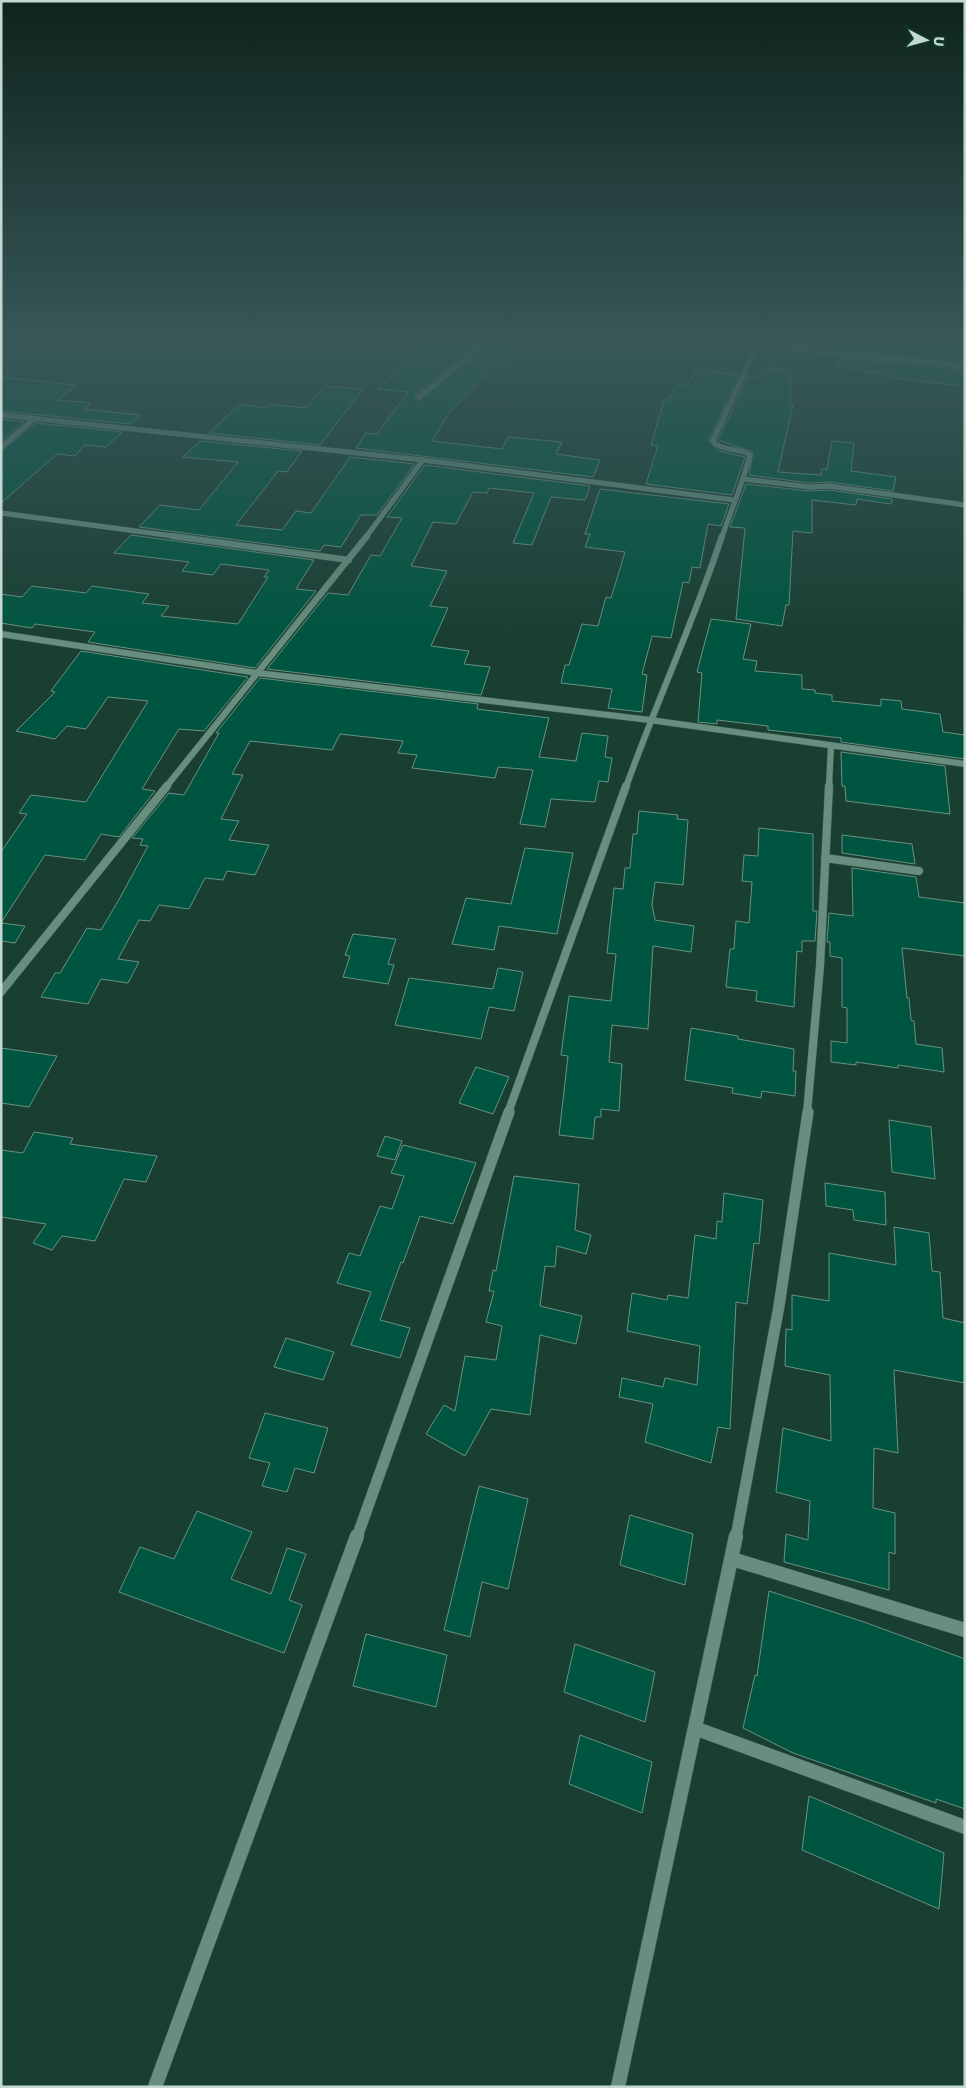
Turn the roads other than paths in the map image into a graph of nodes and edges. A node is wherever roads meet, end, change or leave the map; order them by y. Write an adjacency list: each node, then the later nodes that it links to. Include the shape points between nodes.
1 (256, 442): 3 (street)
2 (714, 442): 4 (street, via 750,454)
3 (423, 460): 5 (street); 8 (street)
4 (744, 479): 5 (street); 6 (street, via 810,487 829,486)
5 (734, 500): 11 (street, via 704,590)
6 (965, 505)
7 (1, 514): 8 (street)
8 (349, 560): 10 (street)
9 (1, 634): 10 (street)
10 (258, 673): 11 (street); 16 (street)
11 (650, 720): 12 (street); 22 (street, via 344,1574)
12 (831, 745): 13 (street); 14 (street)
13 (965, 764)
14 (825, 858): 15 (street); 17 (street, via 809,1102 779,1306)
15 (919, 871)
16 (1, 992)
17 (732, 1559): 18 (street); 19 (street)
18 (965, 1630)
19 (697, 1729): 20 (street); 21 (street)
20 (965, 1827)
21 (619, 2085)
22 (155, 2087)

